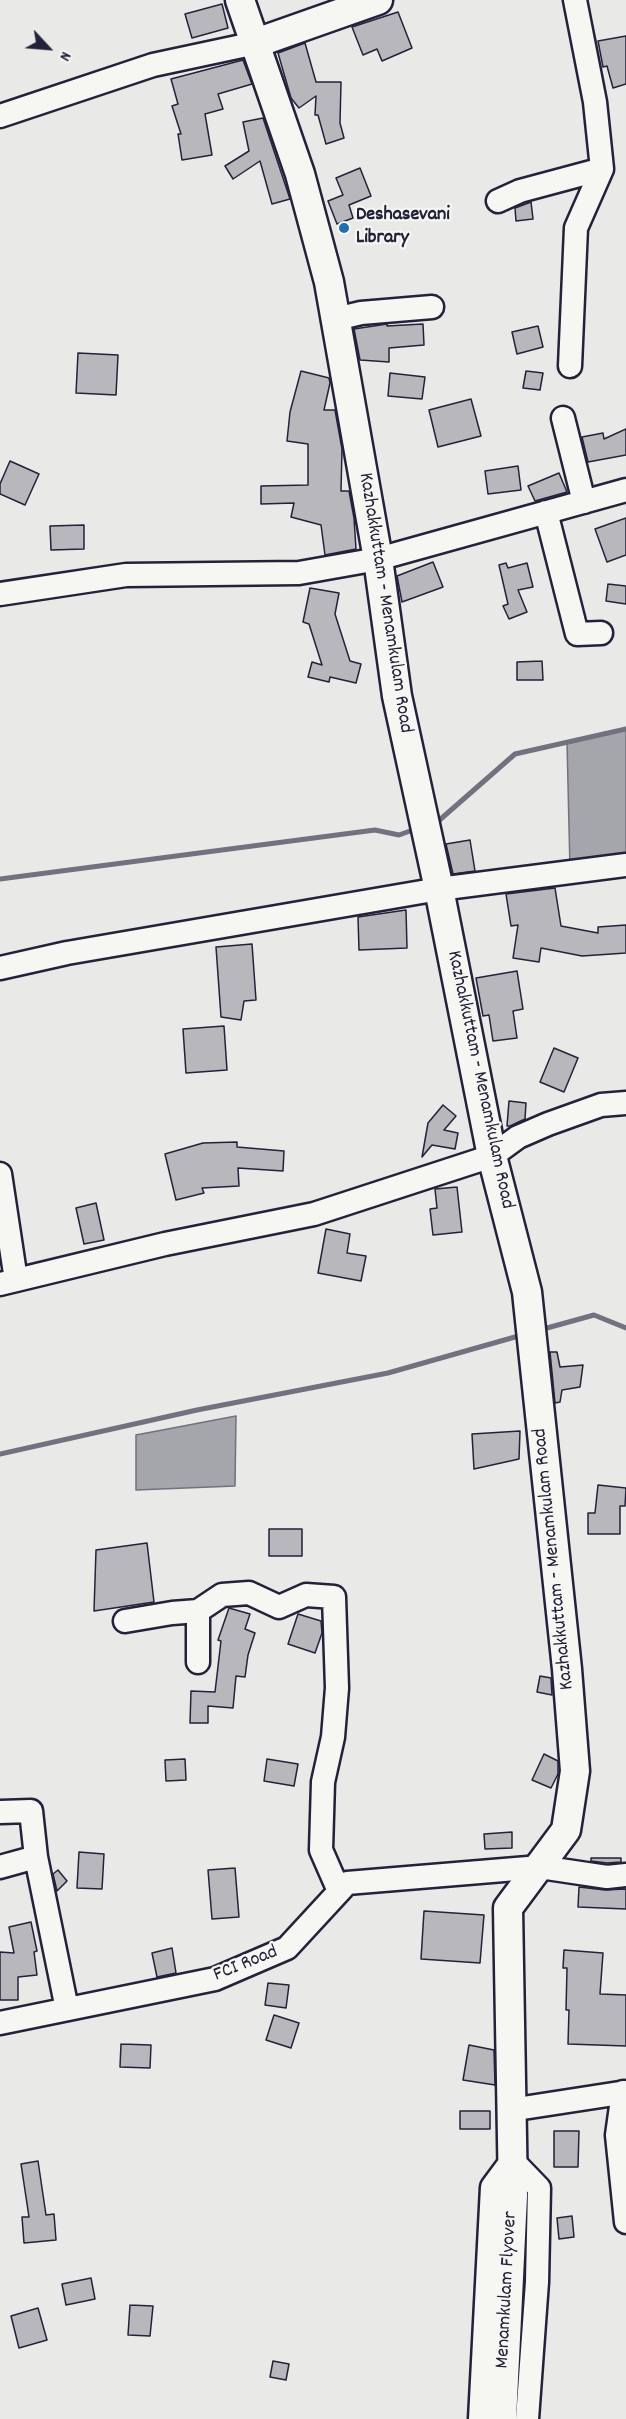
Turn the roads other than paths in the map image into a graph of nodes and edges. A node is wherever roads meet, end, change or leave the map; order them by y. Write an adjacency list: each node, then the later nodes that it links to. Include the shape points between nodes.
1 (240, 0): 4 (main road, Kazhakkuttam - Menamkulam Road)
2 (378, 0): 4 (main road)
3 (575, 0): 6 (street, via 595,102)
4 (256, 43): 5 (street, via 153,66); 9 (main road, Kazhakkuttam - Menamkulam Road, via 300,174)
5 (0, 116)
6 (602, 169): 7 (street, via 520,191); 10 (street, via 576,228)
7 (498, 201)
8 (432, 307): 9 (street)
9 (336, 319): 15 (main road, Kazhakkuttam - Menamkulam Road)
10 (570, 366)
11 (562, 418): 13 (street)
12 (626, 489): 13 (street)
13 (584, 502): 14 (street)
14 (546, 512): 15 (street); 17 (street, via 577,634)
15 (378, 559): 16 (street, via 299,573 126,575); 19 (main road, Kazhakkuttam - Menamkulam Road, via 398,696)
16 (0, 594)
17 (601, 633)
18 (626, 865): 19 (street)
19 (439, 889): 20 (street); 22 (main road, Kazhakkuttam - Menamkulam Road)
20 (0, 968)
21 (626, 1104): 22 (street, via 601,1105 548,1124 518,1137)
22 (492, 1156): 24 (street, via 314,1214 165,1244); 31 (main road, Kazhakkuttam - Menamkulam Road, via 527,1292 575,1772 566,1830)
23 (0, 1174): 24 (street)
24 (8, 1282)
25 (198, 1611): 26 (street); 27 (street); 33 (street, via 222,1595 249,1593 279,1607 306,1595 334,1597 337,1688 333,1737 323,1782 321,1850)
26 (125, 1621)
27 (198, 1662)
28 (0, 1812): 29 (street, via 31,1811)
29 (36, 1857): 30 (street); 34 (street)
30 (0, 1867)
31 (540, 1868): 32 (street, FCI Road, via 607,1877); 33 (street, FCI Road, via 347,1883); 37 (main road, Kazhakkuttam - Menamkulam Road, via 508,1908)
32 (626, 1875)
33 (339, 1892): 34 (street, FCI Road, via 287,1948 277,1953 215,1979)
34 (67, 2009): 35 (street, FCI Road)
35 (0, 2023)
36 (624, 2092): 37 (street); 39 (street, via 617,2135)
37 (510, 2110): 38 (main road, Kazhakkuttam - Menamkulam Road)
38 (512, 2160): 40 (street, via 492,2187); 41 (main road, Menamkulam Flyover); 42 (street, via 539,2188)
39 (626, 2222)
40 (480, 2419)
41 (502, 2419)
42 (527, 2419)

